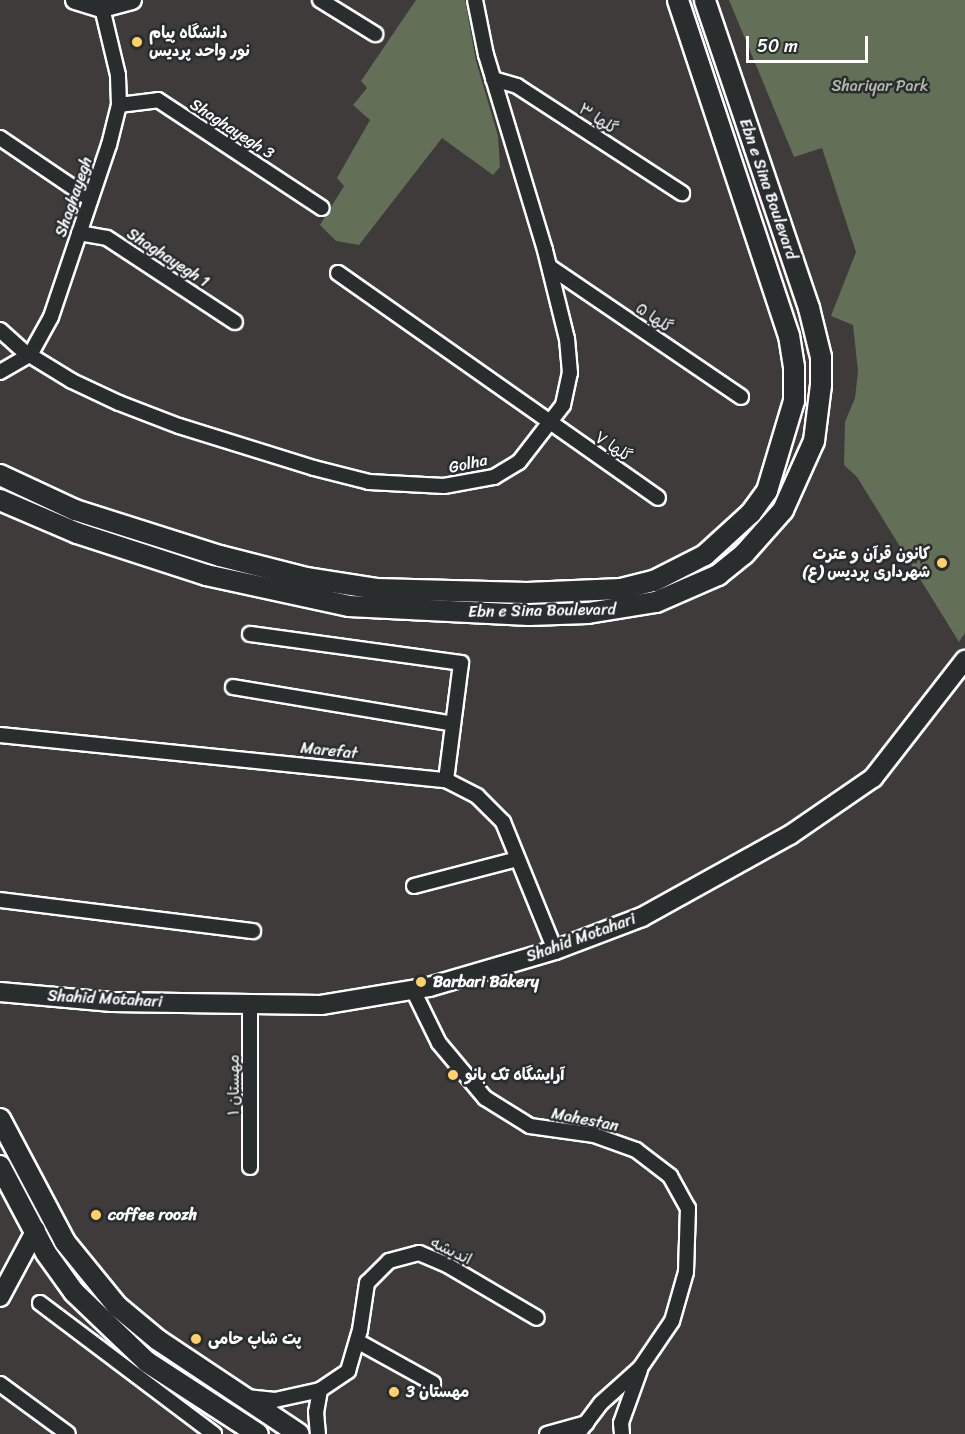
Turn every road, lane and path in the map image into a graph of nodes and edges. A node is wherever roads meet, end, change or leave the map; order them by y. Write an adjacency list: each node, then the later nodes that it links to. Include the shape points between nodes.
1 (75, 0): 7 (street)
2 (132, 0): 7 (street)
3 (320, 0): 8 (street)
4 (476, 0): 9 (street, Golha)
5 (678, 0): 24 (main road, Ebn e Sina Boulevard, via 789,336 794,367 794,401 767,490 745,519 705,555 654,580 621,589 516,593 376,589 306,578 200,550 75,510)
6 (705, 0): 26 (main road, Ebn e Sina Boulevard, via 809,308 821,376 814,441 783,510 718,575 657,602 588,613 529,615 349,606 257,589 196,572 66,530)
7 (102, 8): 10 (street, Shaghayegh, via 118,75)
8 (375, 34)
9 (493, 79): 12 (street, گلها ۳, via 517,86); 16 (street, Golha)
10 (119, 105): 13 (street, Shaghayegh); 14 (street, Shaghayegh 3, via 158,100)
11 (0, 138): 13 (street)
12 (682, 193)
13 (90, 199): 15 (street, Shaghayegh)
14 (322, 208)
15 (79, 233): 18 (street, Shaghayegh 1, via 107,238); 20 (street, Shaghayegh, via 51,317)
16 (550, 267): 22 (street, گلها ۵); 23 (street, Golha, via 567,339 570,373 563,405)
17 (338, 273): 23 (street, گلها ۷)
18 (235, 322)
19 (0, 330): 20 (street, Golha)
20 (30, 355): 21 (street); 23 (street, Golha, via 72,381 179,426 369,482 444,486 494,477 519,462)
21 (0, 372)
22 (741, 397)
23 (549, 424): 25 (street, گلها ۷)
24 (0, 475)
25 (658, 498)
26 (0, 500)
27 (250, 634): 32 (street, via 461,663)
28 (965, 660): 31 (street, Shahid Motahari)
29 (233, 687): 32 (street)
30 (965, 687): 31 (street)
31 (944, 690): 39 (street, Shahid Motahari, via 873,778 790,835 642,917)
32 (453, 724): 34 (street)
33 (0, 735): 34 (street, Marefat)
34 (446, 780): 35 (street, Marefat, via 477,796 503,822)
35 (518, 859): 36 (street); 39 (street, Marefat)
36 (414, 886)
37 (0, 900): 38 (street)
38 (253, 931)
39 (555, 950): 40 (street, Shahid Motahari)
40 (413, 990): 42 (street, Shahid Motahari, via 321,1005); 52 (street, Mahestan, via 439,1043 485,1098 530,1126 617,1142 656,1162 681,1193 690,1227 686,1272 672,1321)
41 (0, 992): 42 (street, Shahid Motahari, via 112,1002)
42 (250, 1004): 45 (street, مهستان ۱)
43 (0, 1119): 46 (main road)
44 (0, 1166): 47 (main road)
45 (250, 1167)
46 (49, 1213): 47 (main road); 56 (main road, via 78,1259 117,1306 158,1340)
47 (36, 1230): 48 (street); 60 (main road, via 46,1253 74,1292 103,1323 147,1362)
48 (0, 1297)
49 (40, 1303): 59 (street)
50 (537, 1318): 51 (street, اندیشه, via 447,1265 418,1253 389,1261 367,1283)
51 (357, 1341): 53 (street); 55 (street, اندیشه, via 348,1371)
52 (640, 1368): 57 (street, via 601,1403); 64 (street, via 621,1423)
53 (433, 1383)
54 (0, 1384): 58 (street)
55 (320, 1390): 56 (street, via 275,1400); 62 (street)
56 (244, 1397): 61 (main road)
57 (582, 1428): 63 (street)
58 (68, 1434)
59 (214, 1434)
60 (258, 1434)
61 (299, 1434)
62 (318, 1434)
63 (547, 1434)
64 (622, 1434)

